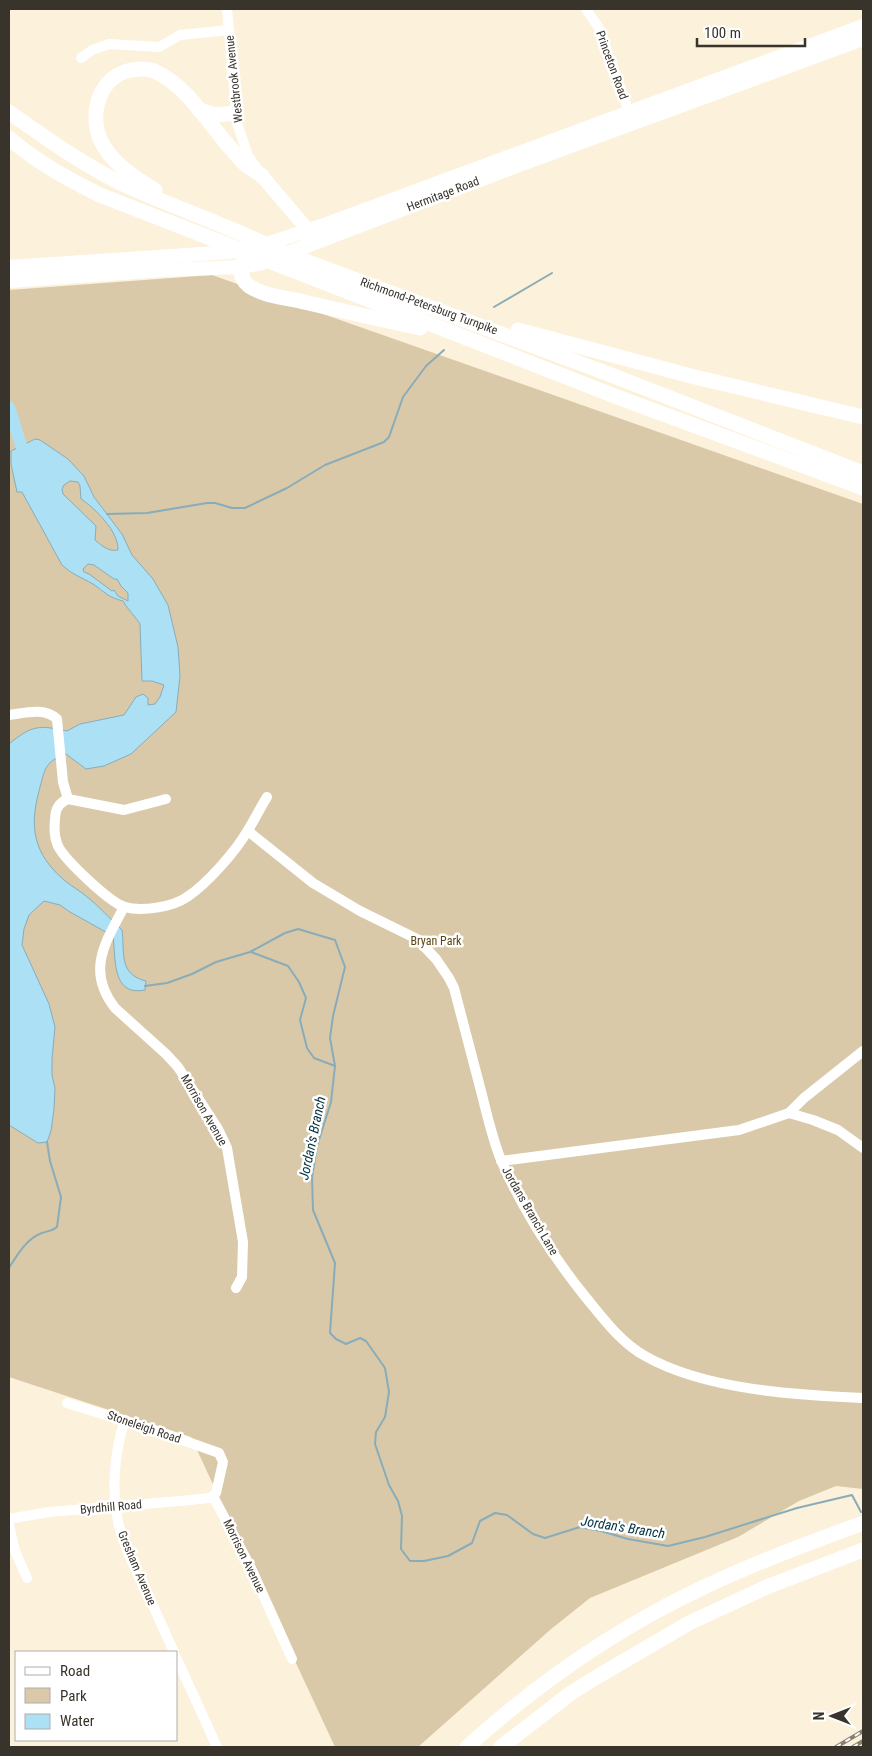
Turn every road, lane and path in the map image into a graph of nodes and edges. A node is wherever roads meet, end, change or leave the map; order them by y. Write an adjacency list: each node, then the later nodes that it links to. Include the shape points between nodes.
1 (227, 9): 4 (street, Westbrook Avenue)
2 (586, 9): 10 (street, Princeton Road, via 599,28)
3 (863, 26): 10 (main road, Hermitage Road)
4 (229, 30): 6 (street, via 180,35 159,47 109,44); 9 (street, Westbrook Avenue)
5 (863, 38): 10 (main road, Hermitage Road)
6 (81, 58)
7 (199, 110): 9 (highway, via 216,115); 12 (highway, via 245,164); 13 (highway, via 174,83 144,68 115,75 98,97 96,127 114,160 145,184)
8 (9, 112): 13 (highway, Richmond-Petersburg Turnpike, via 71,156 128,186)
9 (236, 113): 12 (street, Westbrook Avenue, via 248,156)
10 (630, 118): 14 (main road, Hermitage Road); 15 (main road, Hermitage Road)
11 (9, 138): 20 (highway, Richmond-Petersburg Turnpike, via 59,175 100,195)
12 (262, 176): 14 (main road, Westbrook Avenue)
13 (200, 215): 19 (highway, Richmond-Petersburg Turnpike, via 284,253)
14 (309, 230): 15 (main road, Westbrook Avenue); 16 (main road, Hermitage Road, via 287,238)
15 (312, 245): 16 (main road, Hermitage Road)
16 (247, 261): 17 (main road, Hermitage Road, via 219,252); 18 (main road, Hermitage Road); 20 (highway, via 243,277 248,285 269,294)
17 (9, 268)
18 (9, 281)
19 (431, 307): 21 (highway, via 691,376); 22 (highway, Richmond-Petersburg Turnpike)
20 (471, 340): 23 (highway, Richmond-Petersburg Turnpike)
21 (863, 417)
22 (863, 473)
23 (863, 488)
24 (9, 715): 26 (street, via 39,711 48,712 57,719)
25 (267, 797): 28 (street)
26 (68, 799): 27 (street, via 124,810); 29 (street, via 57,808 55,815 55,838 59,848 105,894)
27 (166, 799)
28 (248, 831): 29 (street, via 229,856 187,898 155,908); 33 (street, Jordans Branch Lane, via 313,883 417,939 436,959 454,988)
29 (124, 907): 34 (street, Morrison Avenue, via 101,958 103,991 115,1008 178,1067 227,1148 243,1242 244,1264)
30 (863, 1050): 31 (street)
31 (789, 1114): 32 (street, via 838,1130); 33 (street, via 739,1130)
32 (863, 1148)
33 (501, 1161): 35 (street, Jordans Branch Lane, via 518,1195 571,1279 605,1321 645,1356 686,1374 732,1384)
34 (236, 1288)
35 (863, 1398)
36 (68, 1402): 37 (street, Stoneleigh Road)
37 (125, 1420): 38 (street, Stoneleigh Road, via 219,1453 223,1462); 39 (street, Gresham Avenue, via 118,1446)
38 (214, 1496): 39 (street, Byrdhill Road); 46 (street, Morrison Avenue)
39 (116, 1506): 40 (street, Byrdhill Road); 45 (street, Gresham Avenue, via 119,1527 130,1557)
40 (9, 1520)
41 (863, 1522): 49 (highway, via 751,1565 667,1606 604,1642 554,1677)
42 (9, 1525): 44 (street)
43 (863, 1550): 50 (highway, via 769,1586 689,1623 571,1693)
44 (26, 1578)
45 (174, 1651)
46 (292, 1659)
47 (178, 1661): 48 (street)
48 (217, 1747)
49 (468, 1747)
50 (501, 1747)

